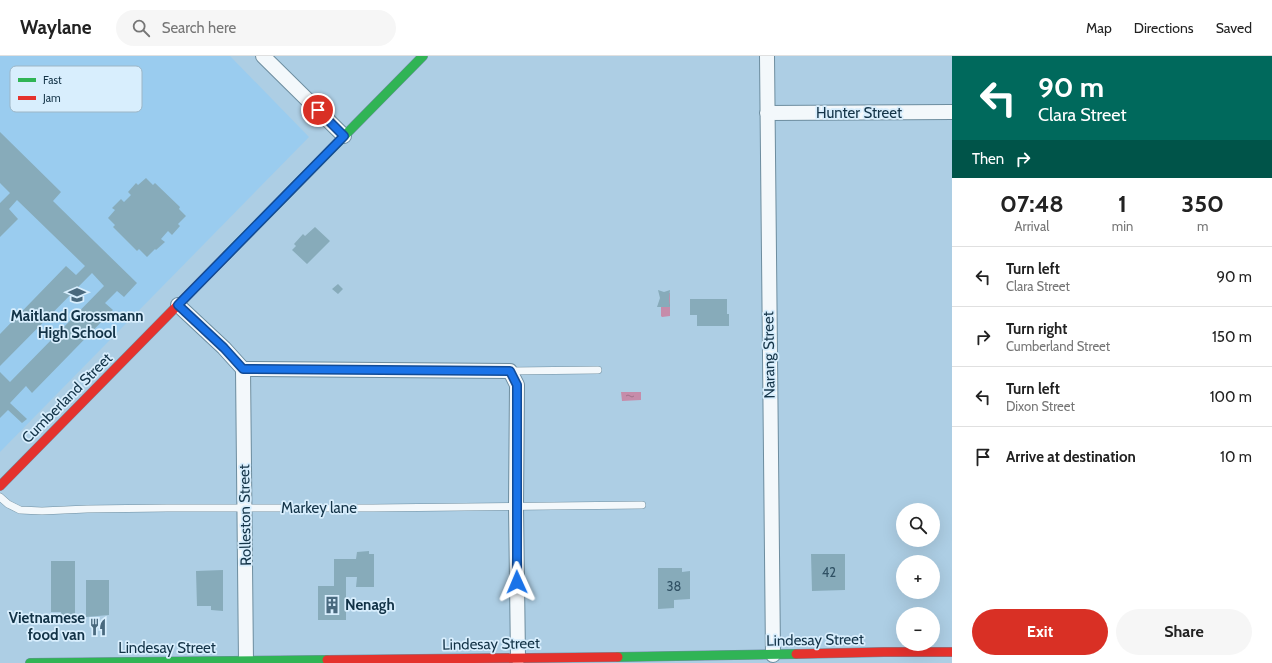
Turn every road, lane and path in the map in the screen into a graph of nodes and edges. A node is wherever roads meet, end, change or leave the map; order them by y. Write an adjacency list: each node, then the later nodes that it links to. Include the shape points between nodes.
1 (263, 56): 6 (street)
2 (423, 56): 6 (street, Cumberland Street)
3 (766, 56): 5 (street, Narang Street)
4 (952, 112): 5 (street, Hunter Street)
5 (766, 113): 17 (street, Narang Street)
6 (344, 136): 7 (street, Cumberland Street)
7 (178, 305): 8 (street); 11 (street, Cumberland Street)
8 (243, 369): 10 (street); 15 (street, Rolleston Street)
9 (598, 370): 10 (lane)
10 (510, 371): 14 (street, via 517,385)
11 (0, 486)
12 (0, 497): 15 (lane, Markey lane, via 20,510 42,511)
13 (642, 505): 14 (lane, Markey lane)
14 (516, 506): 15 (lane, Markey lane); 18 (street)
15 (245, 508): 20 (street, Rolleston Street)
16 (952, 652): 17 (street, Lindesay Street)
17 (773, 655): 19 (street, Lindesay Street)
18 (518, 658): 19 (street, Lindesay Street); 20 (street, Lindesay Street)
19 (606, 660)
20 (246, 662): 21 (street, Lindesay Street)
21 (30, 663)

